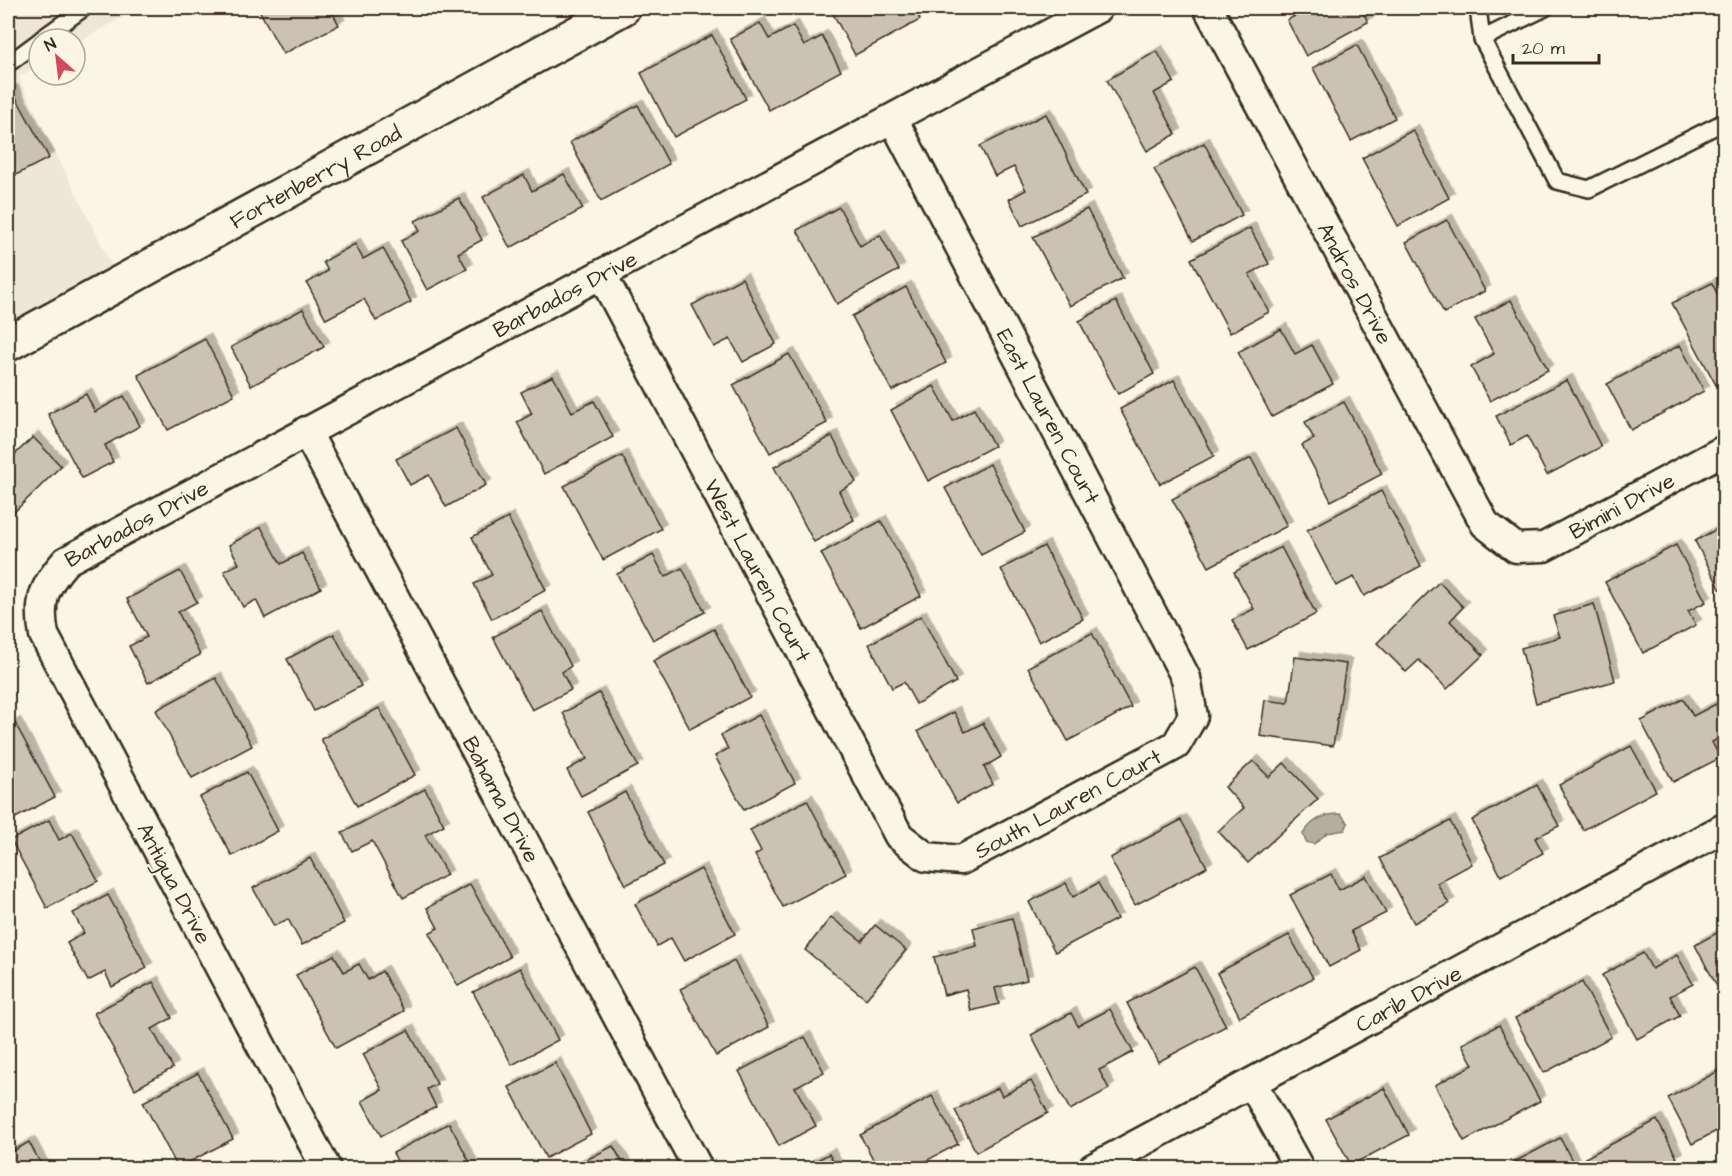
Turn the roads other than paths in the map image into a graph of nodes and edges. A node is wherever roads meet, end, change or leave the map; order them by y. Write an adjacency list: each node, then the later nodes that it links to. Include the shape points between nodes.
1 (84, 8): 7 (lane)
2 (622, 8): 14 (street, Fortenberry Road)
3 (1098, 8): 11 (street, Barbados Drive)
4 (1208, 8): 17 (street, Andros Drive, via 1485,524)
5 (1478, 8): 8 (lane)
6 (1545, 8): 8 (lane)
7 (58, 27)
8 (1482, 39): 12 (lane, via 1557,181 1589,189)
9 (27, 50): 10 (lane)
10 (8, 64)
11 (893, 119): 13 (street, Barbados Drive); 19 (street, East Lauren Court, via 1186,678)
12 (1725, 122)
13 (602, 275): 15 (street, Barbados Drive); 21 (street, West Lauren Court, via 899,836)
14 (8, 344)
15 (306, 430): 18 (street, Barbados Drive, via 66,561); 24 (street, Bahama Drive)
16 (1725, 450): 17 (street, Bimini Drive, via 1544,547)
17 (1516, 548)
18 (43, 592): 23 (street, Antigua Drive, via 40,614 44,635)
19 (1193, 716): 21 (street, South Lauren Court, via 1176,745 961,860)
20 (1725, 828): 22 (street, Carib Drive)
21 (926, 857)
22 (1252, 1083): 25 (street, Carib Drive); 26 (street)
23 (326, 1168)
24 (698, 1168)
25 (1093, 1168)
26 (1299, 1168)

